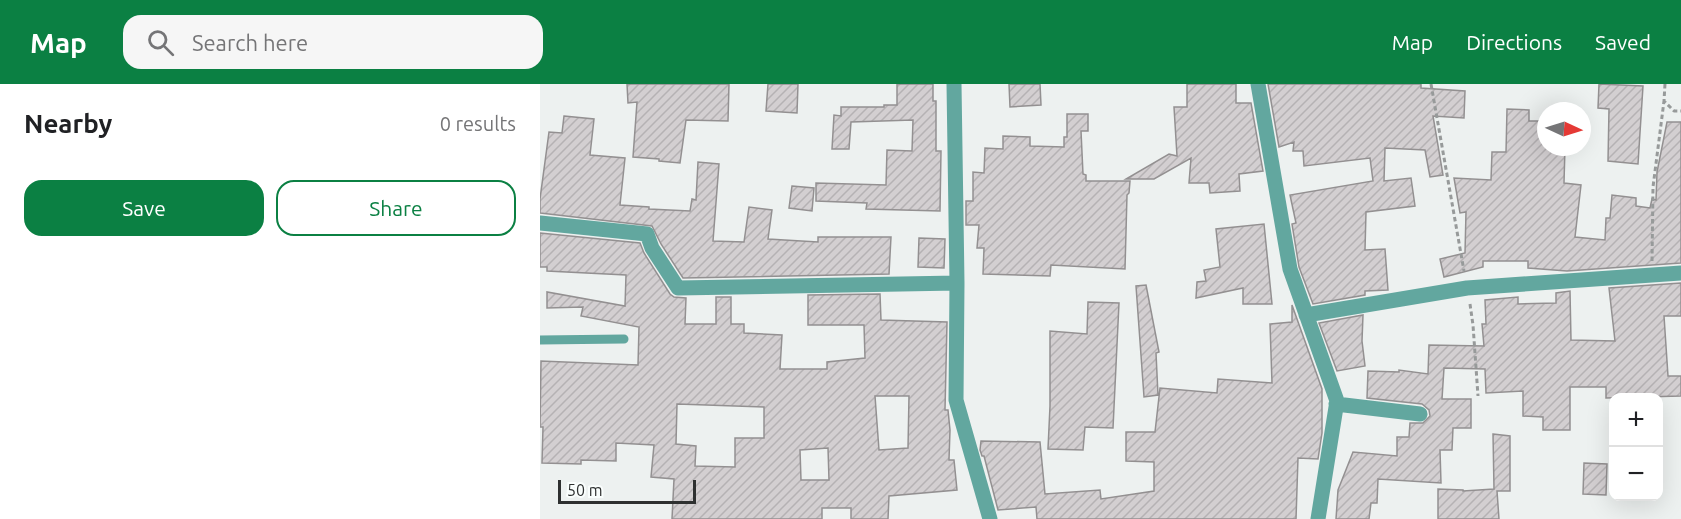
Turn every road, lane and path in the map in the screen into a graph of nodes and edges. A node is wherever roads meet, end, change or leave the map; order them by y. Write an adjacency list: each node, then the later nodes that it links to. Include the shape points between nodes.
1 (954, 84): 10 (street)
2 (1258, 84): 12 (street, via 1290,269)
3 (1431, 84): 11 (path)
4 (1665, 84): 5 (path)
5 (1664, 101): 6 (path, via 1674,111); 9 (path, via 1653,187)
6 (1681, 111)
7 (540, 224): 10 (street, via 647,234 678,288)
8 (1681, 273): 9 (street)
9 (1652, 275): 11 (street)
10 (957, 283): 18 (street, via 956,400)
11 (1467, 288): 12 (street); 15 (path)
12 (1306, 315): 16 (street)
13 (624, 339): 14 (lane)
14 (540, 340)
15 (1478, 396)
16 (1336, 404): 17 (street); 19 (street)
17 (1420, 414)
18 (990, 519)
19 (1318, 519)

